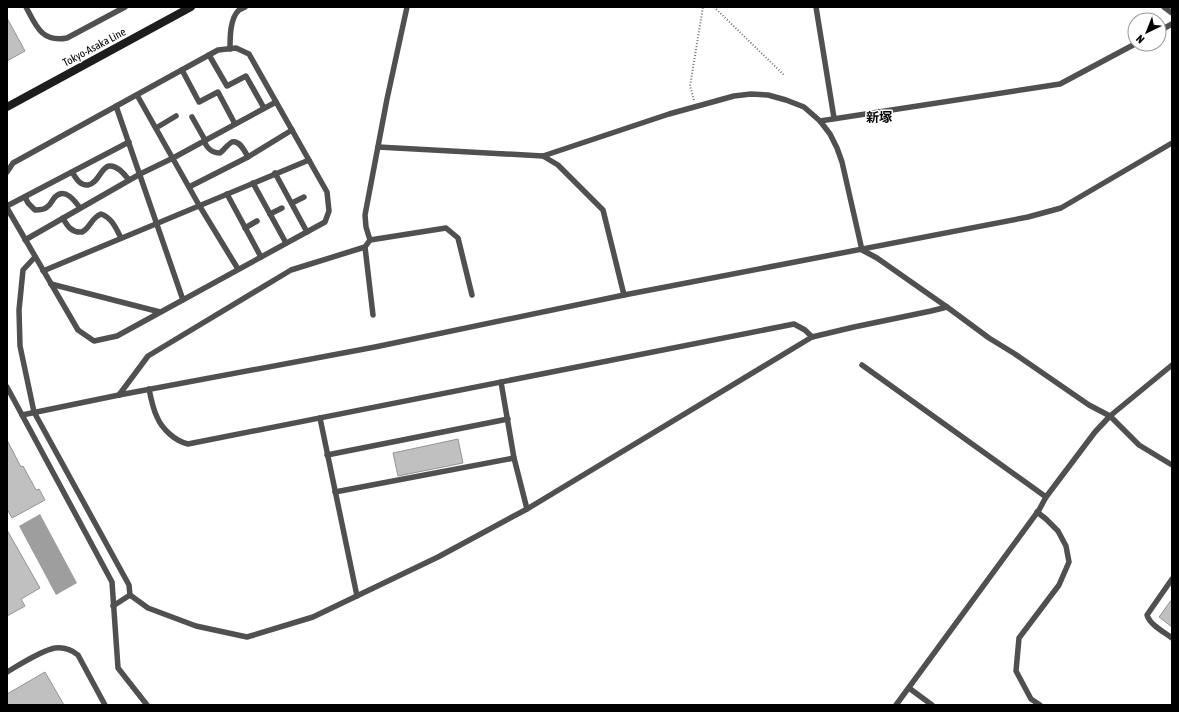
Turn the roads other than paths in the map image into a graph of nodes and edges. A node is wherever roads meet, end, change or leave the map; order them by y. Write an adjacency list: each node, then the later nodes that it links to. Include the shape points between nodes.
1 (26, 7): 2 (lane, via 44,35 60,39 67,38)
2 (125, 7)
3 (191, 7): 16 (main road, Tokyo-Asaka Line)
4 (245, 7): 10 (lane, via 238,10 233,21)
5 (407, 7): 28 (lane)
6 (816, 7): 20 (lane)
7 (1164, 7): 8 (lane)
8 (1172, 13)
9 (1127, 48): 20 (lane, via 1060,84)
10 (230, 49): 11 (lane, via 218,50); 14 (lane, via 236,48 249,54)
11 (209, 56): 12 (lane); 17 (lane, via 227,86 246,76)
12 (182, 70): 13 (lane); 22 (lane, via 199,102 218,92)
13 (137, 95): 15 (lane); 23 (lane)
14 (276, 102): 17 (lane); 24 (lane)
15 (116, 106): 26 (lane); 33 (lane, via 13,163)
16 (7, 107)
17 (264, 108): 22 (lane)
18 (176, 116): 23 (lane)
19 (192, 118): 25 (lane)
20 (834, 118): 21 (lane)
21 (820, 121): 29 (lane, via 804,107 768,94 734,96 669,114); 59 (lane, via 830,134 842,162)
22 (235, 124): 25 (lane)
23 (156, 128): 31 (lane)
24 (292, 130): 30 (lane); 32 (lane)
25 (204, 141): 30 (lane, via 212,152 220,153 233,142 240,145); 31 (lane)
26 (129, 142): 34 (lane); 36 (lane)
27 (1172, 143): 59 (lane, via 1060,208 1028,217)
28 (378, 147): 29 (lane); 56 (lane, via 365,215)
29 (543, 156): 66 (lane, via 558,165 603,210)
30 (248, 157): 39 (lane)
31 (173, 158): 36 (lane); 39 (lane)
32 (309, 160): 35 (lane); 53 (lane, via 327,192 329,211 325,222)
33 (7, 172)
34 (72, 172): 37 (lane, via 80,182 91,185 109,166 122,171); 41 (lane)
35 (275, 173): 38 (lane); 43 (lane)
36 (140, 174): 37 (lane); 51 (lane)
37 (129, 180): 46 (lane)
38 (254, 183): 40 (lane); 48 (lane)
39 (189, 187): 44 (lane)
40 (227, 194): 44 (lane); 52 (lane)
41 (25, 197): 45 (lane); 46 (lane, via 35,210 47,208 57,195 61,194 72,197)
42 (304, 197): 43 (lane)
43 (292, 203): 53 (lane)
44 (199, 205): 51 (lane); 62 (lane)
45 (7, 207): 55 (lane)
46 (80, 208): 49 (lane)
47 (282, 208): 48 (lane)
48 (270, 214): 57 (lane)
49 (63, 218): 54 (lane, via 66,225 74,231 82,232 88,228 95,216 101,214 111,220); 55 (lane)
50 (257, 221): 52 (lane)
51 (157, 223): 54 (lane); 67 (lane)
52 (245, 228): 61 (lane)
53 (307, 232): 57 (lane)
54 (121, 238): 63 (lane)
55 (25, 240): 60 (lane)
56 (370, 240): 58 (lane); 65 (lane, via 446,228 458,238)
57 (286, 243): 61 (lane)
58 (365, 247): 70 (lane); 77 (lane, via 290,270 148,356)
59 (862, 250): 66 (lane); 68 (lane)
60 (35, 257): 63 (lane); 78 (lane, via 23,270 19,310 20,346)
61 (261, 257): 62 (lane)
62 (238, 270): 67 (lane)
63 (43, 271): 64 (lane)
64 (51, 284): 69 (lane); 69 (lane, via 78,330 94,341 117,336)
65 (472, 295)
66 (624, 295): 76 (lane, via 375,347)
67 (183, 300): 69 (lane)
68 (947, 307): 71 (lane); 80 (lane, via 1089,405)
69 (160, 312)
70 (373, 315)
71 (812, 337): 74 (lane, via 794,324); 88 (lane)
72 (862, 365): 87 (lane)
73 (1172, 365): 80 (lane)
74 (501, 382): 81 (lane); 82 (lane)
75 (7, 387): 79 (lane)
76 (149, 389): 77 (lane); 81 (lane, via 157,419 169,434 188,444)
77 (119, 395): 78 (lane)
78 (34, 412): 79 (lane); 91 (lane, via 129,585)
79 (22, 415): 93 (lane, via 112,582)
80 (1110, 416): 85 (lane, via 1139,445); 87 (lane)
81 (320, 418): 83 (lane)
82 (508, 419): 83 (lane); 84 (lane)
83 (327, 455): 86 (lane)
84 (514, 458): 86 (lane); 88 (lane)
85 (1172, 465)
86 (335, 492): 92 (lane)
87 (1046, 497): 89 (lane)
88 (527, 509): 92 (lane, via 438,557)
89 (1037, 512): 96 (lane); 101 (lane, via 1058,531 1066,546 1069,562 1059,585 1019,638 1016,671 1031,699)
90 (1172, 579): 94 (lane, via 1148,615 1152,623)
91 (130, 595): 92 (lane, via 148,608 196,626 247,636 313,617); 93 (lane)
92 (357, 596)
93 (113, 606): 98 (lane, via 118,668)
94 (1172, 638)
95 (7, 672): 97 (lane, via 54,648 72,651 78,655)
96 (909, 688): 99 (lane); 100 (lane)
97 (105, 705)
98 (147, 705)
99 (896, 705)
100 (932, 705)
101 (1040, 705)

